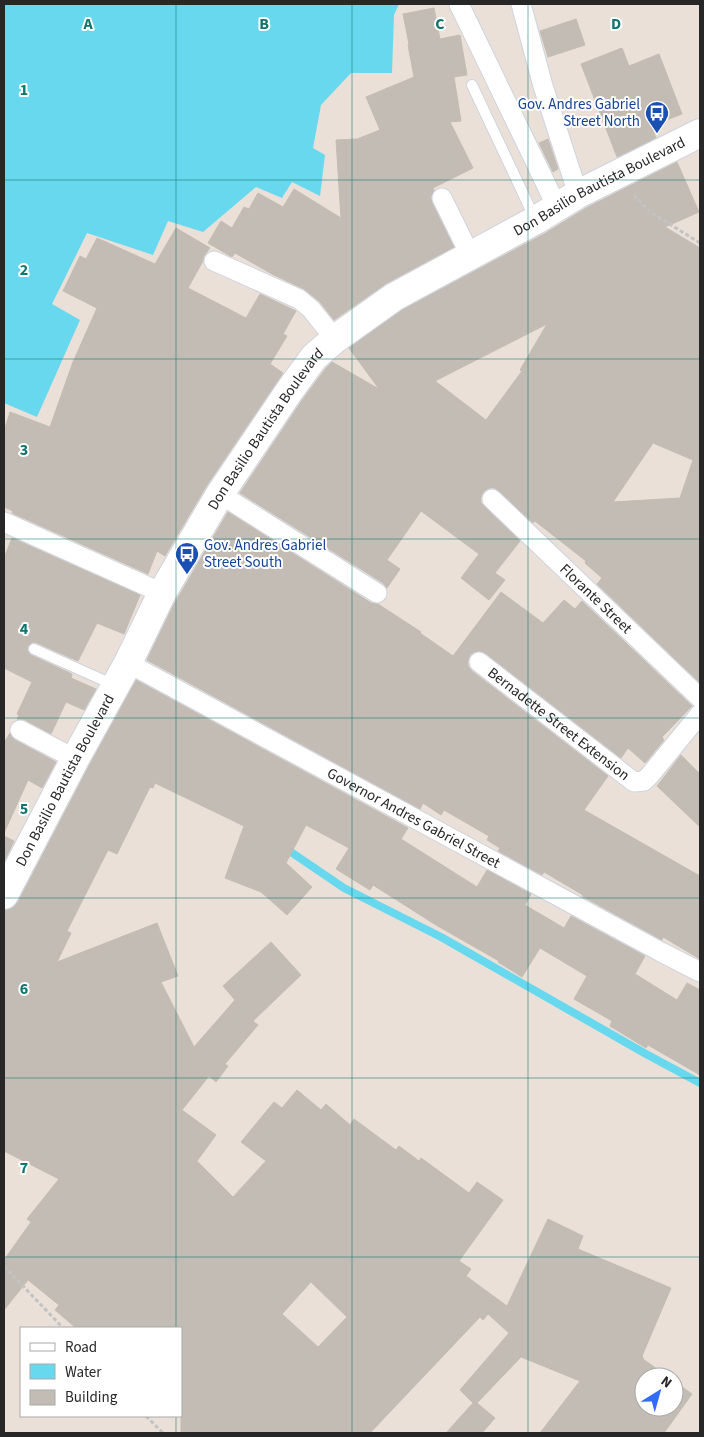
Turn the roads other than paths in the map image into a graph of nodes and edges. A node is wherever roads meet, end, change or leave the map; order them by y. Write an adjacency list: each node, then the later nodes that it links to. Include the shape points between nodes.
1 (459, 4): 6 (street)
2 (521, 4): 6 (street, via 543,86)
3 (472, 85): 6 (lane)
4 (700, 133): 6 (main road, Don Basilio Bautista Boulevard)
5 (442, 198): 7 (street)
6 (557, 207): 7 (main road, Don Basilio Bautista Boulevard)
7 (470, 255): 9 (main road, Don Basilio Bautista Boulevard, via 394,297)
8 (214, 261): 9 (street, via 298,299 311,309)
9 (335, 339): 10 (main road, Don Basilio Bautista Boulevard, via 314,357)
10 (220, 494): 13 (main road, Don Basilio Bautista Boulevard); 14 (street)
11 (492, 499): 18 (street, Florante Street)
12 (4, 522): 13 (street)
13 (162, 593): 17 (main road, Don Basilio Bautista Boulevard)
14 (376, 593)
15 (34, 649): 17 (lane)
16 (479, 662): 19 (street, Bernadette Street Extension, via 634,782 644,781 650,775)
17 (122, 674): 21 (main road, Don Basilio Bautista Boulevard); 23 (street, Governor Andres Gabriel Street)
18 (700, 698)
19 (700, 714)
20 (20, 730): 21 (street)
21 (75, 759): 22 (main road, Don Basilio Bautista Boulevard)
22 (4, 895)
23 (700, 972)

